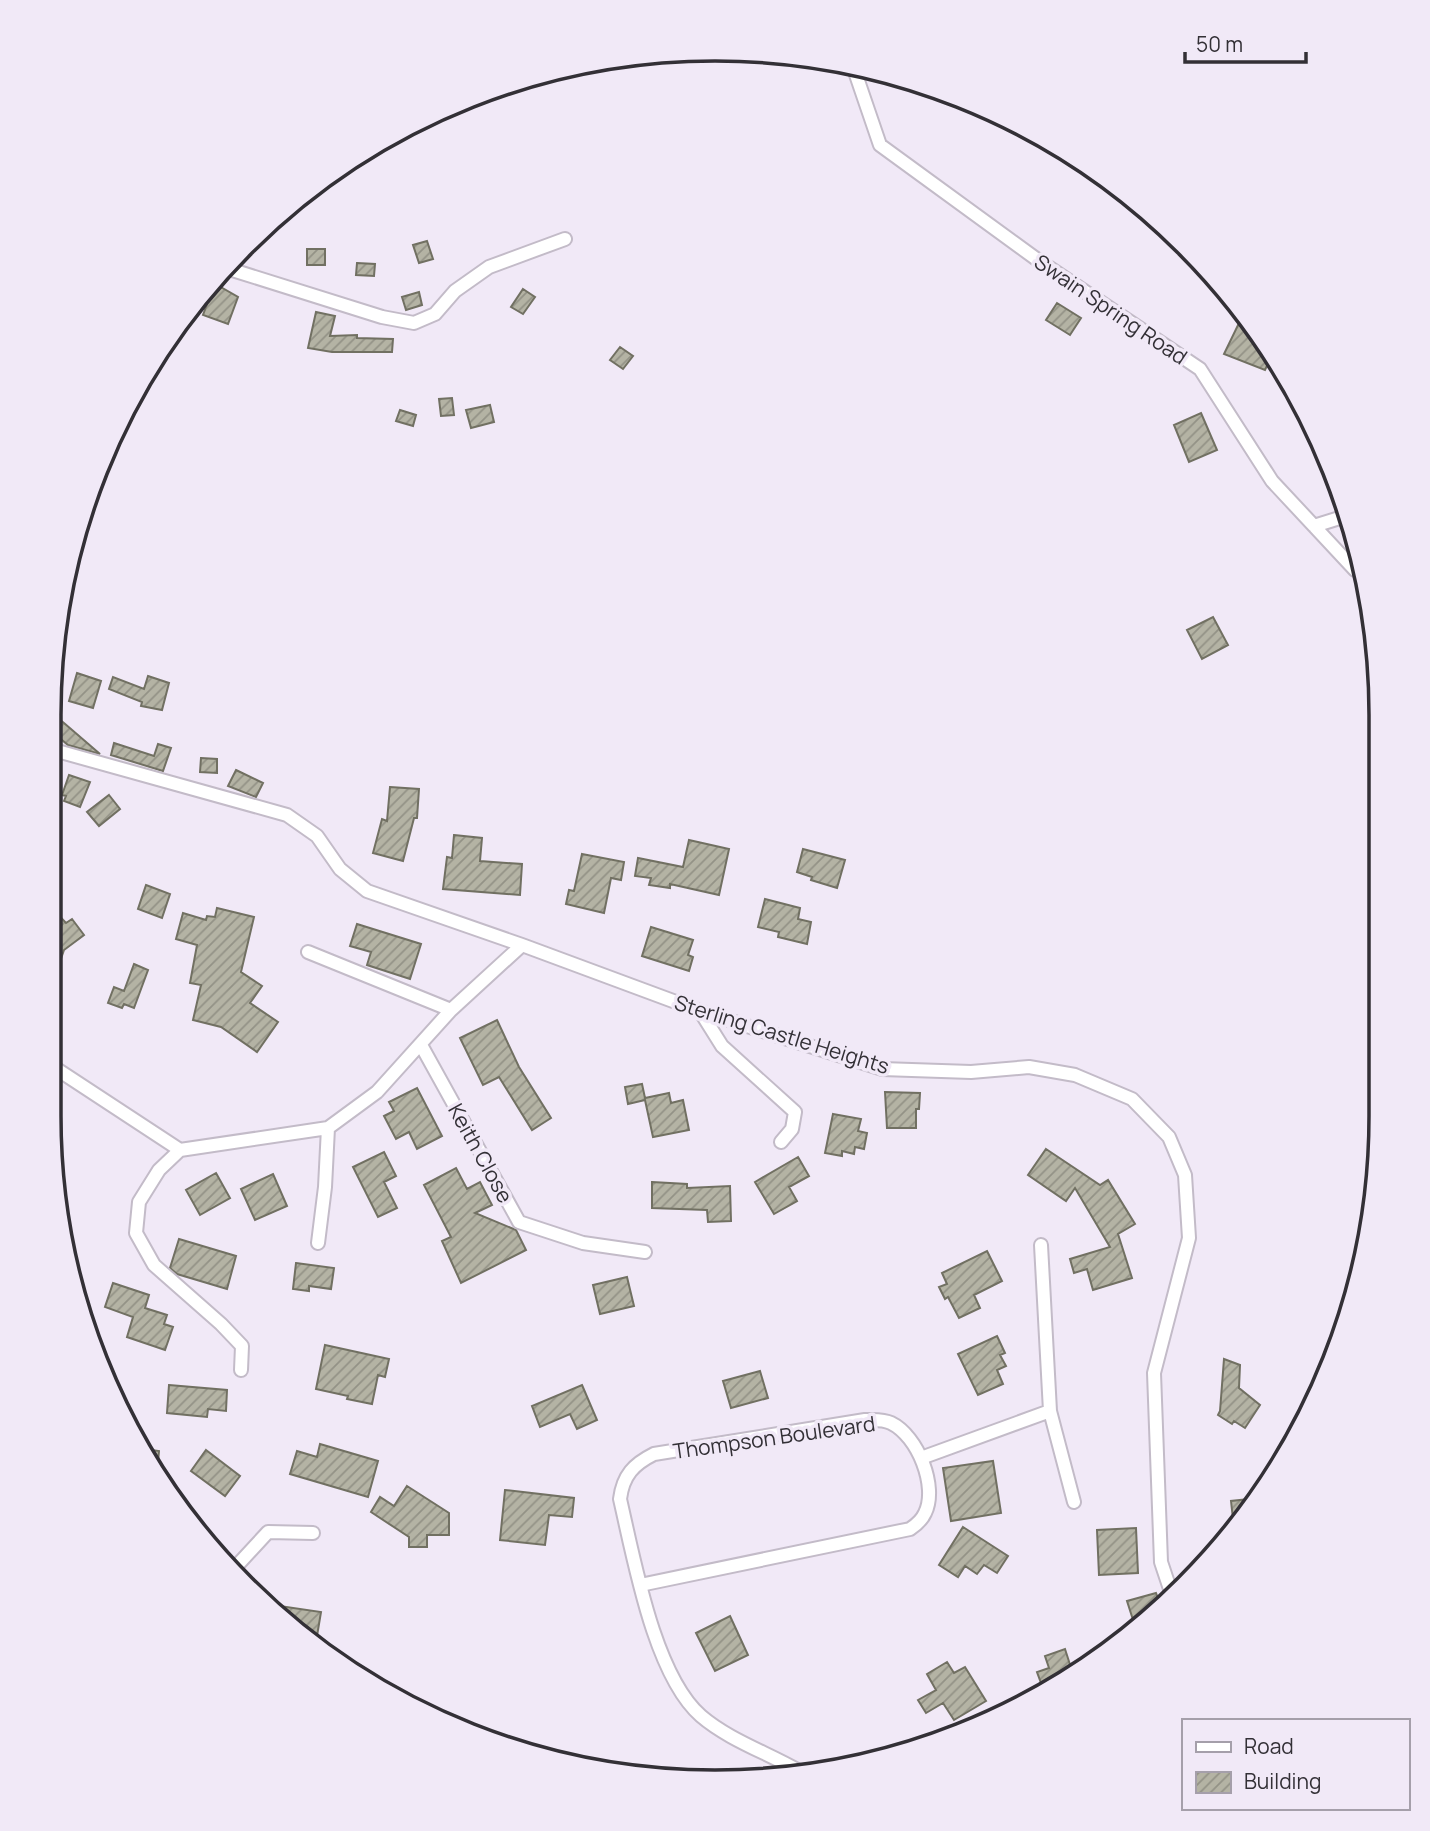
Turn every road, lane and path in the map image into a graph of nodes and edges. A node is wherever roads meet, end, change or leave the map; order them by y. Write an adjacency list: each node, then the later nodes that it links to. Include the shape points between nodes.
1 (857, 77): 5 (street, Swain Spring Road, via 880,145 1035,258 1200,369 1272,481)
2 (565, 239): 3 (street, via 489,267 456,291 435,314 414,323)
3 (236, 271)
4 (1338, 518): 5 (street)
5 (1314, 526): 6 (street, Swain Spring Road)
6 (1351, 565)
7 (61, 752): 8 (street, Sterling Castle Heights, via 287,815 317,836 340,869 367,891)
8 (522, 945): 10 (street); 11 (street, Sterling Castle Heights)
9 (308, 952): 10 (street)
10 (451, 1010): 12 (street)
11 (700, 1011): 15 (street, via 722,1046 794,1112 792,1129); 27 (street, Sterling Castle Heights, via 882,1069 971,1072 1028,1067 1075,1075 1132,1099 1169,1137 1185,1175 1189,1238 1154,1373 1161,1562)
12 (421, 1045): 14 (street, via 377,1091); 19 (street, Keith Close, via 520,1222 583,1243)
13 (61, 1072): 16 (street)
14 (328, 1128): 16 (street); 17 (street)
15 (782, 1142)
16 (180, 1150): 20 (street, via 159,1170 139,1202 136,1233 154,1265 242,1346)
17 (318, 1243)
18 (1041, 1245): 21 (street)
19 (645, 1252)
20 (242, 1370)
21 (1050, 1411): 22 (street); 23 (street)
22 (921, 1458): 26 (street, Thompson Boulevard, via 929,1501 910,1529); 26 (street, Thompson Boulevard, via 911,1438 879,1420 654,1454 627,1474 620,1499)
23 (1074, 1502)
24 (313, 1533): 25 (street, via 268,1532)
25 (239, 1564)
26 (640, 1585): 28 (street, Thompson Boulevard, via 669,1672 684,1697 726,1733)
27 (1170, 1585)
28 (788, 1765)

